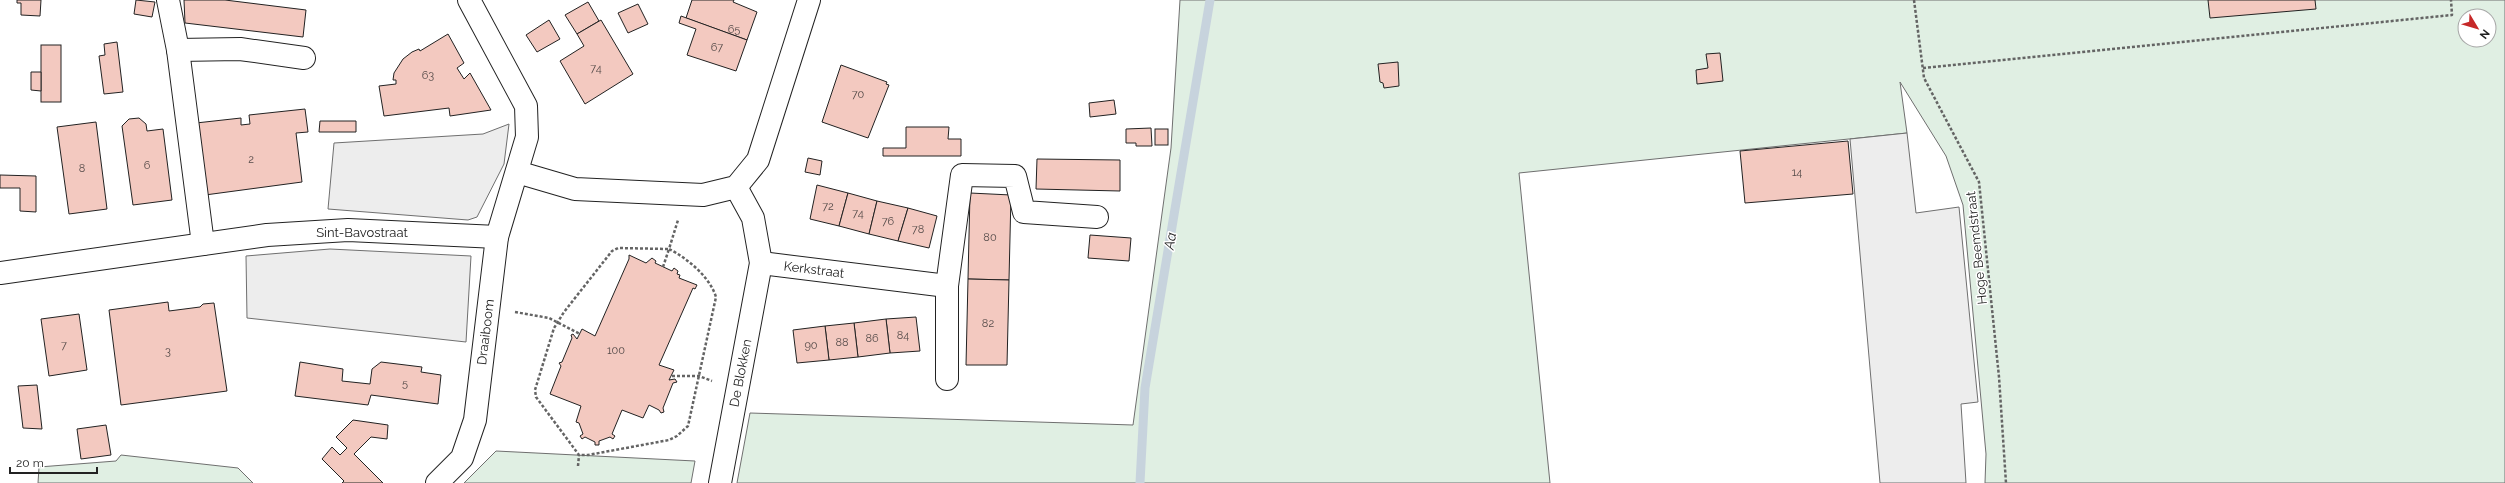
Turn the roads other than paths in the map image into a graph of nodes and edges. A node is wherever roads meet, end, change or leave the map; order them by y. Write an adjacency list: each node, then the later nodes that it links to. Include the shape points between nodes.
1 (168, 0): 4 (street)
2 (470, 0): 6 (street, Draaiboom, via 526,106 527,137)
3 (809, 0): 7 (street, via 758,160)
4 (178, 50): 5 (street, via 240,49); 10 (street)
5 (304, 58)
6 (517, 172): 7 (street, via 575,189 703,195); 9 (street, Draaiboom)
7 (736, 187): 11 (street, via 753,218)
8 (1097, 217): 13 (street, via 1024,212 1016,176 962,175)
9 (497, 237): 10 (street, Sint-Bavostraat, via 348,230 267,235); 15 (street, Draaiboom, via 475,420 462,458)
10 (203, 244): 12 (street, Sint-Bavostraat)
11 (761, 263): 13 (street, Kerkstraat); 16 (street, De Blokken)
12 (0, 273)
13 (947, 286): 14 (street)
14 (947, 379)
15 (437, 483)
16 (720, 483)

